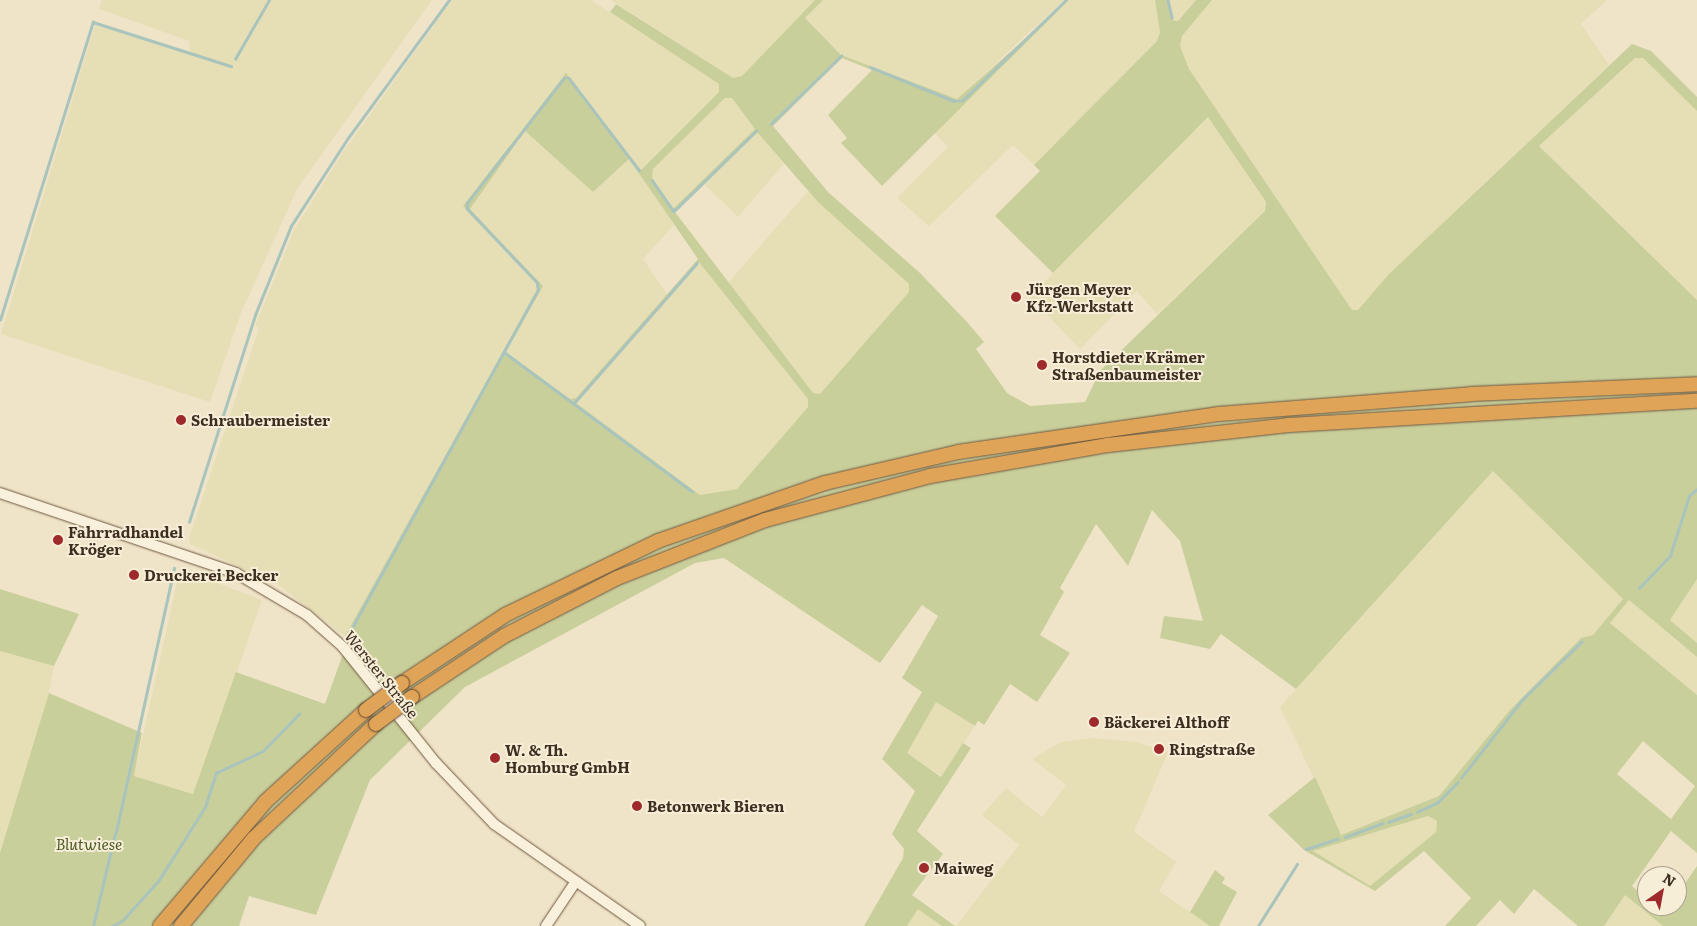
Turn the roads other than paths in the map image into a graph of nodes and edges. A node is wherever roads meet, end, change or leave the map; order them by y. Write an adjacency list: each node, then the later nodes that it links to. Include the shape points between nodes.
1 (1697, 384): 5 (highway, bridge, via 1471,394 1219,414 958,452 825,483 658,541 505,615 366,710 264,802)
2 (1697, 401): 6 (highway, bridge, via 1234,430 1006,460 930,476 764,520 626,574 504,636 412,697 376,724 254,838)
3 (0, 493): 4 (main road, Werster Straße, via 236,573 308,615 343,647 436,764 494,824)
4 (574, 884): 7 (main road); 8 (main road, Werster Straße)
5 (160, 926)
6 (181, 926)
7 (546, 926)
8 (640, 926)

